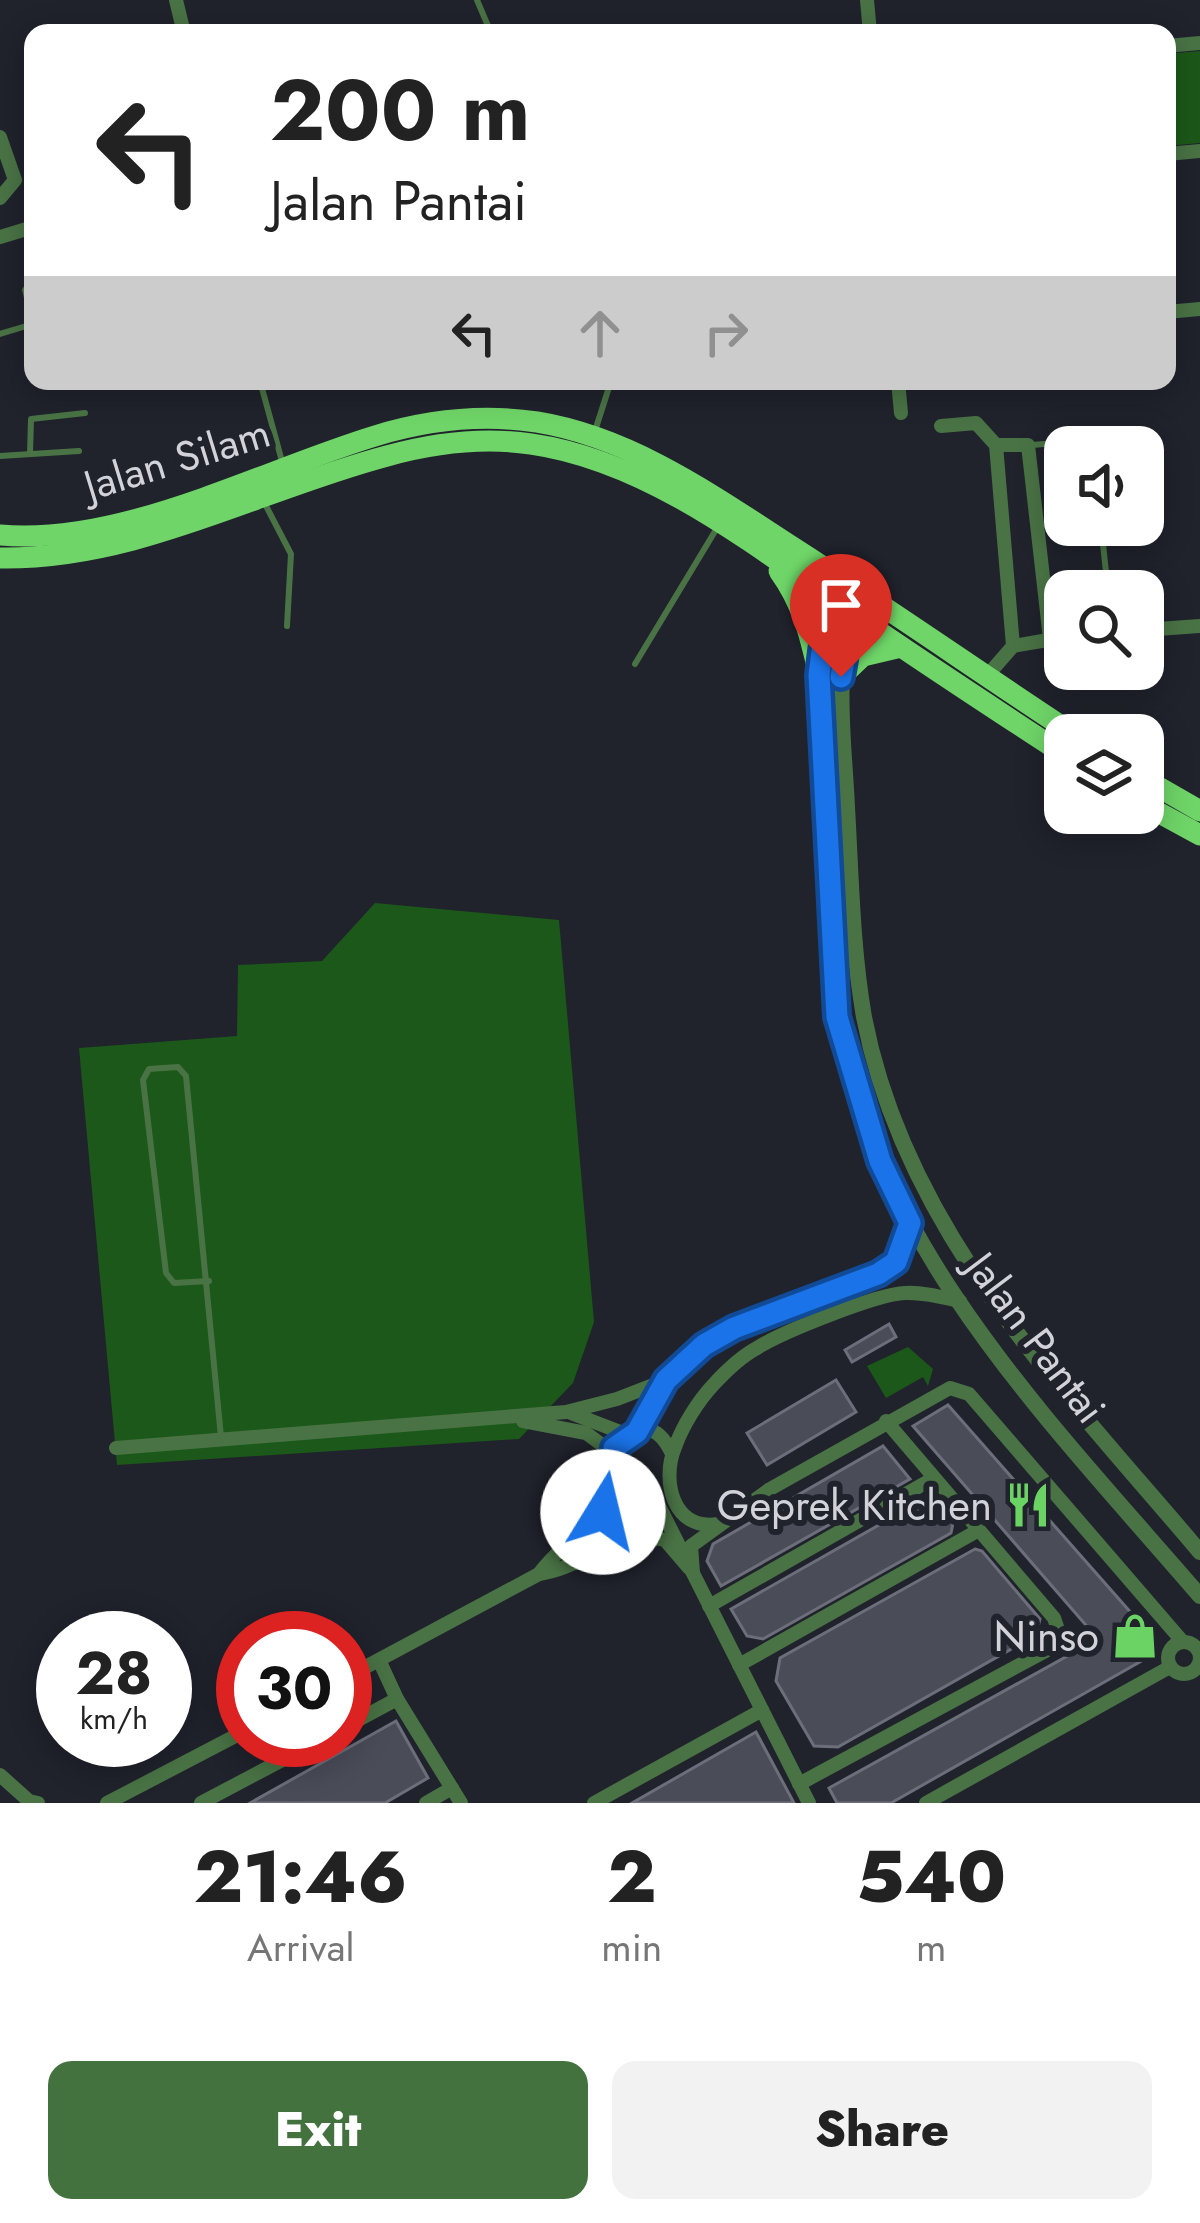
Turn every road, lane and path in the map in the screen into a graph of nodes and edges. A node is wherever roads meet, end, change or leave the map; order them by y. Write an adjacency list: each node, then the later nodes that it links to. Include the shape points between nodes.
1 (0, 137): 3 (street)
2 (24, 178): 3 (street)
3 (15, 180): 4 (street)
4 (0, 198)
5 (262, 390): 18 (lane)
6 (607, 390): 11 (lane)
7 (899, 390): 8 (street)
8 (902, 412)
9 (85, 413): 16 (lane, via 32,419)
10 (941, 426): 13 (street, via 976,423)
11 (592, 437): 18 (highway, Jalan Silam, via 489,417 378,435); 25 (highway, Jalan Silam, via 706,491)
12 (1044, 444): 14 (lane)
13 (996, 445): 14 (street); 32 (street)
14 (1028, 446): 24 (street)
15 (79, 451): 16 (lane)
16 (30, 454): 17 (lane)
17 (0, 456)
18 (284, 468): 21 (highway, Jalan Silam, via 131,518)
19 (263, 499): 20 (highway, Jalan Silam, via 384,456 489,439 625,472); 22 (highway, Jalan Silam, via 136,539); 28 (lane, via 291,554)
20 (719, 525): 23 (highway, Jalan Silam); 34 (lane)
21 (0, 535)
22 (0, 558)
23 (769, 558): 25 (highway, Jalan Silam); 35 (highway, via 797,596)
24 (1047, 570)
25 (834, 587): 26 (highway, Jalan Silam); 27 (highway, Jalan Silam); 35 (street, Jalan Pantai)
26 (862, 591): 27 (street, Jalan Pantai); 36 (highway, Jalan Silam)
27 (852, 613): 33 (highway, Jalan Silam); 35 (street, Jalan Pantai)
28 (286, 626)
29 (1200, 626): 30 (street)
30 (1164, 629)
31 (1044, 640): 32 (street)
32 (1013, 646): 36 (street)
33 (901, 647): 35 (highway, via 863,656); 38 (highway, Jalan Silam)
34 (635, 664)
35 (830, 676): 43 (street, Jalan Pantai, via 837,1017 880,1161); 62 (street, Jalan Pantai, via 864,1016 902,1134 960,1257 1022,1344)
36 (986, 676): 37 (highway, Jalan Silam)
37 (1044, 714)
38 (1044, 741)
39 (1164, 790): 40 (highway)
40 (1200, 811)
41 (1164, 815): 42 (highway)
42 (1200, 835)
43 (910, 1223): 45 (street, Jalan Pantai); 46 (street, via 896,1262 878,1274 734,1328)
44 (209, 1281): 44 (lane, via 186,1076 178,1067 149,1069 143,1080 166,1273 178,1283); 51 (lane)
45 (960, 1301): 54 (street, via 889,1295 755,1348 700,1401); 65 (street, Jalan Pantai)
46 (666, 1380): 47 (street); 50 (street)
47 (566, 1412): 48 (street); 50 (street)
48 (503, 1418): 51 (street); 53 (street, via 573,1429)
49 (886, 1421): 56 (street); 59 (street); 67 (street, via 950,1388 968,1394)
50 (632, 1433): 53 (street); 54 (street, via 658,1436)
51 (222, 1441): 52 (street)
52 (116, 1448)
53 (613, 1453): 57 (street)
54 (671, 1454): 55 (street)
55 (670, 1475): 58 (street); 59 (street, via 683,1516 698,1526)
56 (934, 1478): 60 (street); 66 (street)
57 (617, 1481): 58 (street); 64 (street, via 603,1512)
58 (652, 1492): 61 (street); 63 (street)
59 (718, 1524): 63 (street, via 691,1546)
60 (979, 1530): 70 (street); 78 (street, via 1054,1618 1059,1644)
61 (610, 1548): 63 (street, via 637,1538 665,1540); 64 (street)
62 (1200, 1552)
63 (693, 1573): 66 (street)
64 (539, 1574): 68 (street)
65 (1200, 1596)
66 (709, 1606): 70 (street)
67 (1184, 1642): 71 (street, via 1170,1648); 71 (street, via 1198,1651 1197,1668 1181,1675)
68 (379, 1660): 69 (street); 72 (street)
69 (372, 1664)
70 (739, 1665): 73 (street)
71 (1170, 1667): 87 (street)
72 (397, 1699): 74 (street); 79 (street)
73 (762, 1710): 78 (street); 85 (street)
74 (372, 1712)
75 (216, 1746): 81 (street)
76 (269, 1767): 82 (street)
77 (0, 1775): 80 (street)
78 (799, 1784): 86 (street)
79 (452, 1788): 83 (street); 84 (street)
80 (38, 1803)
81 (106, 1803)
82 (201, 1803)
83 (426, 1803)
84 (461, 1803)
85 (594, 1803)
86 (809, 1803)
87 (926, 1803)

